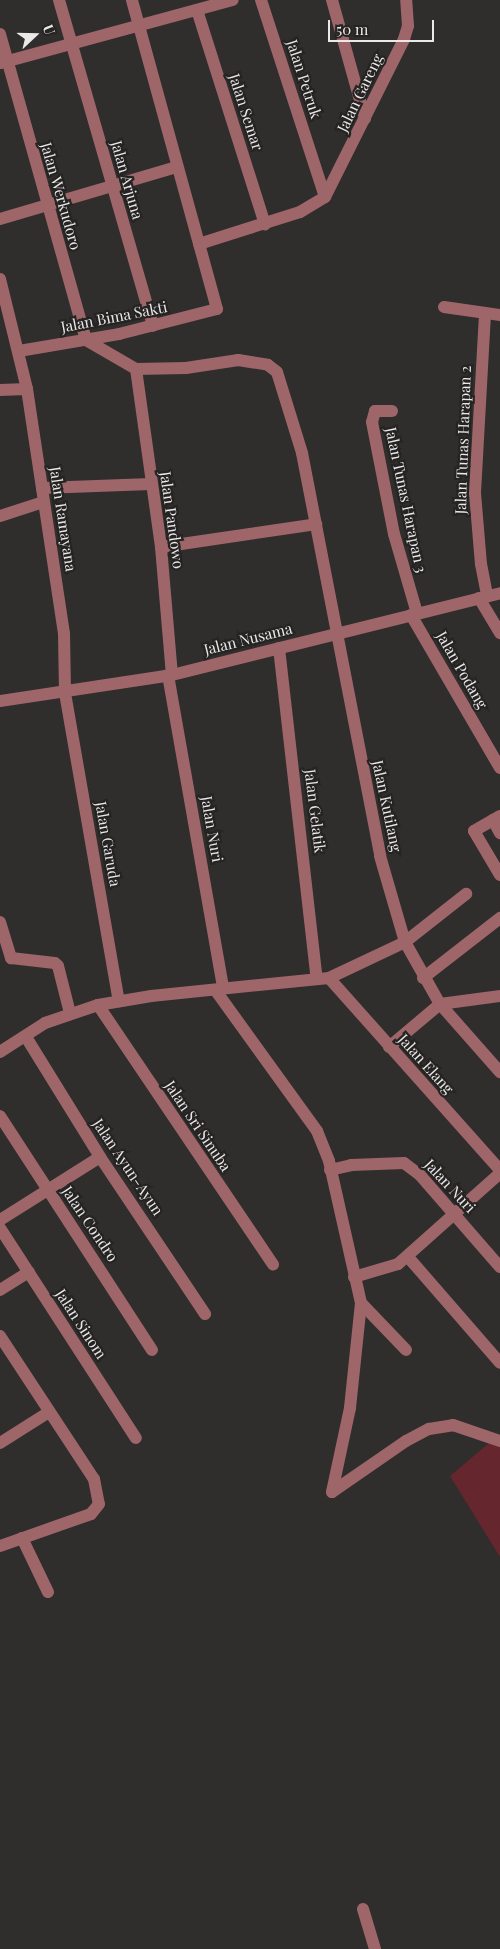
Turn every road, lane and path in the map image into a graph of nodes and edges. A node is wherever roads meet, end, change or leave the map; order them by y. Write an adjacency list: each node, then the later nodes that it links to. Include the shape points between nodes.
1 (59, 0): 10 (street, Jalan Arjuna)
2 (132, 0): 8 (street)
3 (233, 0): 7 (street)
4 (262, 0): 15 (street, Jalan Petruk)
5 (332, 0): 12 (street)
6 (406, 0): 12 (street, Jalan Gareng, via 408,26 404,39)
7 (197, 10): 8 (street); 18 (street, Jalan Semar)
8 (138, 26): 10 (street); 13 (street)
9 (0, 34): 11 (street, Jalan Werkudoro)
10 (72, 43): 11 (street); 14 (street, Jalan Arjuna)
11 (4, 62): 16 (street, Jalan Werkudoro)
12 (365, 118): 15 (street, Jalan Gareng)
13 (177, 167): 14 (street); 19 (street)
14 (112, 187): 16 (street); 24 (street, Jalan Arjuna)
15 (325, 196): 18 (street, via 300,212)
16 (47, 207): 17 (street); 25 (street, Jalan Werkudoro)
17 (0, 219)
18 (265, 224): 19 (street)
19 (199, 244): 24 (street, Jalan Bima Sakti, via 217,305 215,311)
20 (0, 279): 26 (street, Jalan Ramayana)
21 (444, 307): 22 (street)
22 (485, 314): 23 (street); 37 (street, Jalan Tunas Harapan 2, via 475,492 481,564)
23 (500, 315)
24 (153, 326): 25 (street, Jalan Bima Sakti)
25 (86, 340): 26 (street, Jalan Bima Sakti); 27 (street)
26 (19, 351): 28 (street, Jalan Ramayana)
27 (136, 369): 31 (street, Jalan Pandowo); 35 (street, Jalan Kutilang, via 186,368 238,360 268,365 277,372 290,407)
28 (27, 389): 29 (street); 32 (street, Jalan Ramayana)
29 (0, 390)
30 (392, 410): 38 (street, Jalan Tunas Harapan 3, via 375,411 372,422)
31 (151, 484): 32 (street); 36 (street, Jalan Pandowo)
32 (42, 488): 33 (street, Jalan Ramayana)
33 (43, 502): 34 (street); 43 (street, Jalan Ramayana, via 64,634)
34 (0, 516)
35 (316, 524): 36 (street); 40 (street, Jalan Kutilang)
36 (161, 547): 42 (street, Jalan Pandowo)
37 (489, 596): 38 (street, Jalan Nusama); 39 (street)
38 (414, 614): 40 (street, Jalan Nusama); 45 (street, Jalan Podang)
39 (500, 633)
40 (336, 635): 41 (street, Jalan Nusama); 52 (street, Jalan Kutilang, via 380,856)
41 (279, 648): 42 (street, Jalan Nusama); 53 (street, Jalan Gelatik, via 315,942)
42 (170, 675): 43 (street, Jalan Nusama); 55 (street, Jalan Nuri)
43 (65, 693): 44 (street, Jalan Nusama); 57 (street, Jalan Garuda)
44 (0, 701)
45 (500, 768)
46 (496, 818): 47 (street); 48 (street, via 474,831)
47 (500, 833)
48 (500, 875)
49 (466, 894): 52 (street)
50 (500, 918): 54 (street)
51 (0, 922): 60 (street, via 11,958 58,966)
52 (405, 942): 53 (street); 54 (street, Jalan Kutilang)
53 (323, 978): 55 (street); 62 (street, Jalan Elang)
54 (423, 978): 58 (street, Jalan Kutilang)
55 (220, 989): 57 (street); 67 (street, via 317,1131)
56 (500, 996): 58 (street)
57 (119, 1001): 59 (street)
58 (440, 1004): 62 (street); 64 (street, Jalan Kutilang)
59 (98, 1006): 60 (street); 74 (street, Jalan Sri Sinuba)
60 (70, 1013): 61 (street, via 46,1023)
61 (26, 1037): 63 (street); 66 (street, Jalan Ayun-Ayun)
62 (389, 1047): 68 (street, Jalan Elang)
63 (0, 1052)
64 (500, 1072)
65 (0, 1116): 69 (street, Jalan Condro)
66 (100, 1156): 69 (street); 80 (street, Jalan Ayun-Ayun)
67 (330, 1170): 70 (street, Jalan Nuri, via 361,1164 404,1163 420,1175); 77 (street)
68 (500, 1172): 70 (street)
69 (48, 1190): 71 (street); 82 (street, Jalan Condro)
70 (454, 1214): 73 (street); 75 (street, Jalan Nuri)
71 (0, 1220)
72 (0, 1228): 76 (street, Jalan Sinom)
73 (408, 1257): 77 (street, via 392,1268); 84 (street)
74 (273, 1264)
75 (500, 1267)
76 (28, 1272): 78 (street); 86 (street, Jalan Sinom)
77 (354, 1277): 79 (street)
78 (0, 1290)
79 (360, 1303): 83 (street); 87 (street, via 348,1418 332,1492 429,1429 453,1425)
80 (205, 1314)
81 (0, 1336): 85 (street)
82 (152, 1350)
83 (406, 1350)
84 (500, 1363)
85 (49, 1412): 88 (street); 89 (street, via 94,1479 99,1504 91,1514)
86 (136, 1438)
87 (500, 1441)
88 (0, 1443)
89 (22, 1538): 90 (street); 91 (street)
90 (0, 1546)
91 (48, 1592)
92 (363, 1910): 93 (street)
93 (375, 1949)

